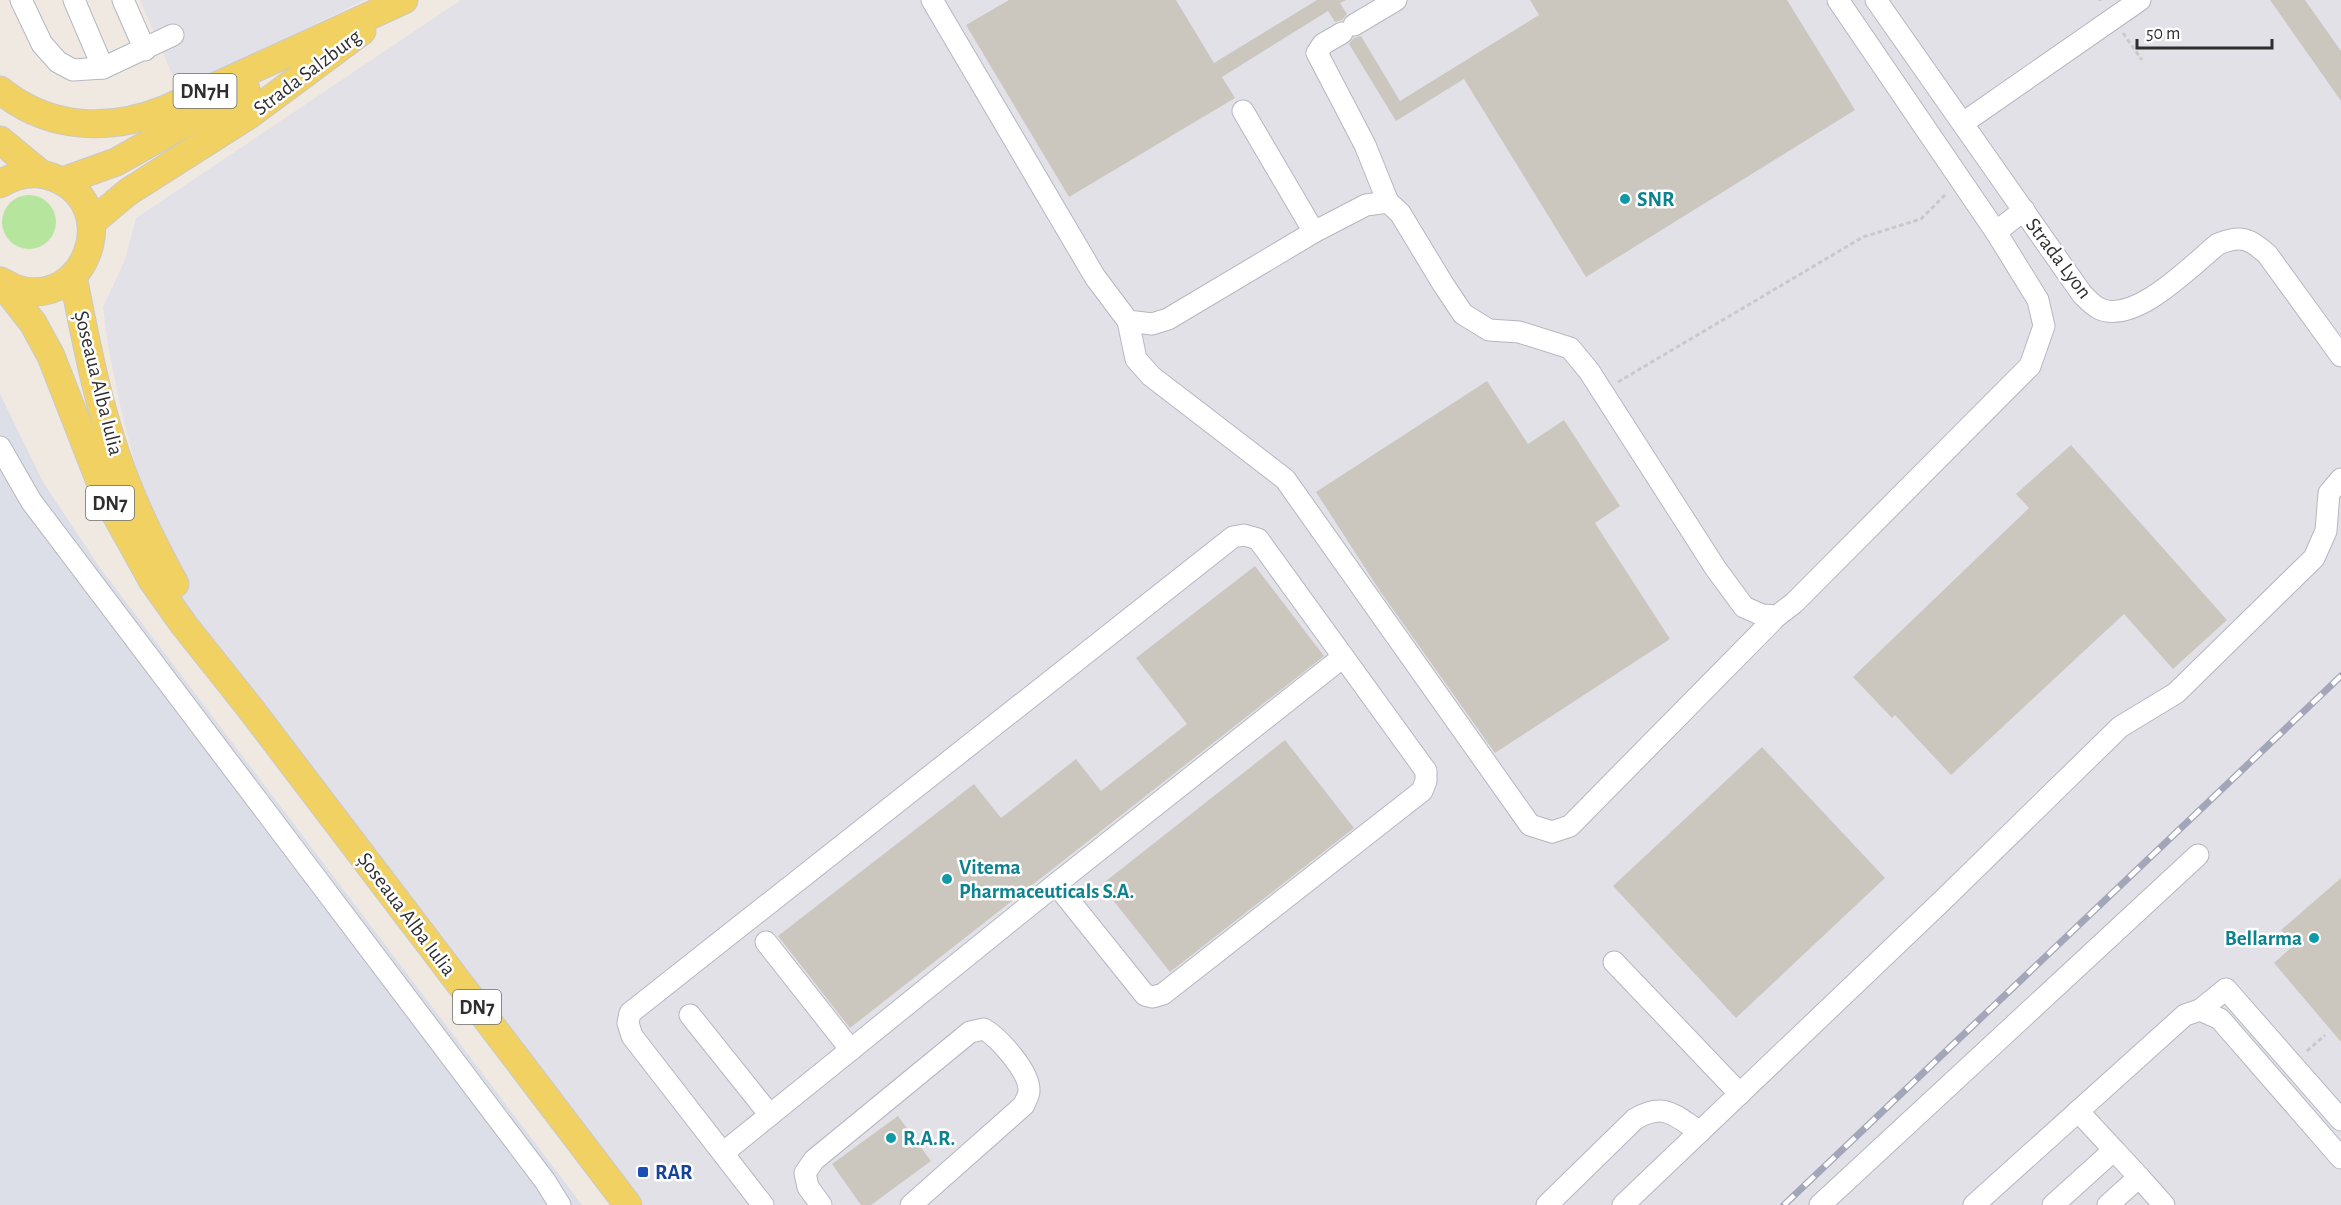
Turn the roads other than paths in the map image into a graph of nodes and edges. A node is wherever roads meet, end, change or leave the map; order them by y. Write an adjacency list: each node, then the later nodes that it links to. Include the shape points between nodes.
1 (21, 0): 12 (street, via 42,44 58,62 73,70)
2 (74, 0): 12 (street)
3 (123, 0): 11 (street)
4 (404, 0): 13 (main road, DN7H, via 166,109 120,123 96,125 56,118 36,112); 17 (main road, Strada Salzburg / DN7H, via 142,149 97,171); 21 (main road, Strada Salzburg / DN7H, via 249,115 128,192)
5 (932, 0): 26 (street, via 1095,277)
6 (1396, 0): 19 (street, via 1323,44 1317,53 1365,145)
7 (1838, 0): 23 (street)
8 (1876, 0): 15 (street, Strada Lyon)
9 (2140, 0): 15 (street)
10 (173, 35): 11 (street)
11 (145, 50): 12 (street)
12 (103, 68)
13 (0, 90)
14 (1243, 111): 22 (street)
15 (1963, 123): 20 (street, Strada Lyon)
16 (0, 140): 17 (main road)
17 (51, 177): 18 (main road, Strada Salzburg, via 25,174); 21 (main road, via 79,195)
18 (0, 184)
19 (1388, 202): 22 (street, via 1366,205); 30 (street, via 1400,213 1463,314 1490,330 1519,332 1570,348 1744,608)
20 (2024, 210): 23 (street); 27 (street, Strada Lyon, via 2082,294 2098,309 2114,312 2145,303 2218,244 2242,238 2256,244)
21 (91, 223): 24 (main road, via 89,252)
22 (1314, 232): 26 (street, via 1168,319 1152,324)
23 (1996, 232): 30 (street, via 2038,300 2044,326 2030,366)
24 (73, 276): 25 (main road, DN7, via 56,287 37,291 17,289); 32 (main road, Șoseaua Alba Iulia / DN7, via 97,387 129,490 183,599)
25 (0, 281): 32 (main road, Șoseaua Alba Iulia / DN7, via 33,323 51,356 106,497 152,580)
26 (1128, 321): 30 (street, via 1136,359 1150,376 1285,479 1530,825 1552,832 1570,826)
27 (2341, 356)
28 (0, 447): 49 (street, via 31,501)
29 (2341, 479): 40 (street, via 2329,493 2326,531 2314,558 2176,693 2120,727)
30 (1777, 616)
31 (1343, 657): 34 (street); 34 (street, via 1426,771 1422,791 1163,994 1153,997 1145,995); 46 (street, via 1258,539 1233,537 630,1013 628,1023 633,1036)
32 (250, 708): 50 (main road, Șoseaua Alba Iulia / DN7)
33 (2199, 855): 56 (street)
34 (1056, 884): 39 (street)
35 (766, 942): 39 (street)
36 (1614, 962): 40 (street)
37 (2200, 1010): 41 (street, via 2185,1015); 43 (street, via 2226,989); 47 (street, via 2220,1019)
38 (690, 1015): 42 (street)
39 (851, 1050): 42 (street)
40 (1740, 1094): 44 (street)
41 (2078, 1111): 45 (street); 57 (street)
42 (770, 1115): 46 (street)
43 (2341, 1120)
44 (1700, 1132): 54 (street, via 1666,1110 1650,1110 1635,1119); 55 (street)
45 (2114, 1150): 48 (street); 58 (street)
46 (723, 1153): 51 (street)
47 (2341, 1158)
48 (2139, 1177): 59 (street); 60 (street)
49 (560, 1205)
50 (628, 1205)
51 (764, 1205)
52 (821, 1205): 53 (street, via 808,1187 805,1173 814,1160 970,1032 984,1029 996,1036 1025,1077 1029,1091 1024,1105)
53 (911, 1205)
54 (1547, 1205)
55 (1623, 1205)
56 (1821, 1205)
57 (1974, 1205)
58 (2053, 1205)
59 (2108, 1205)
60 (2164, 1205)

